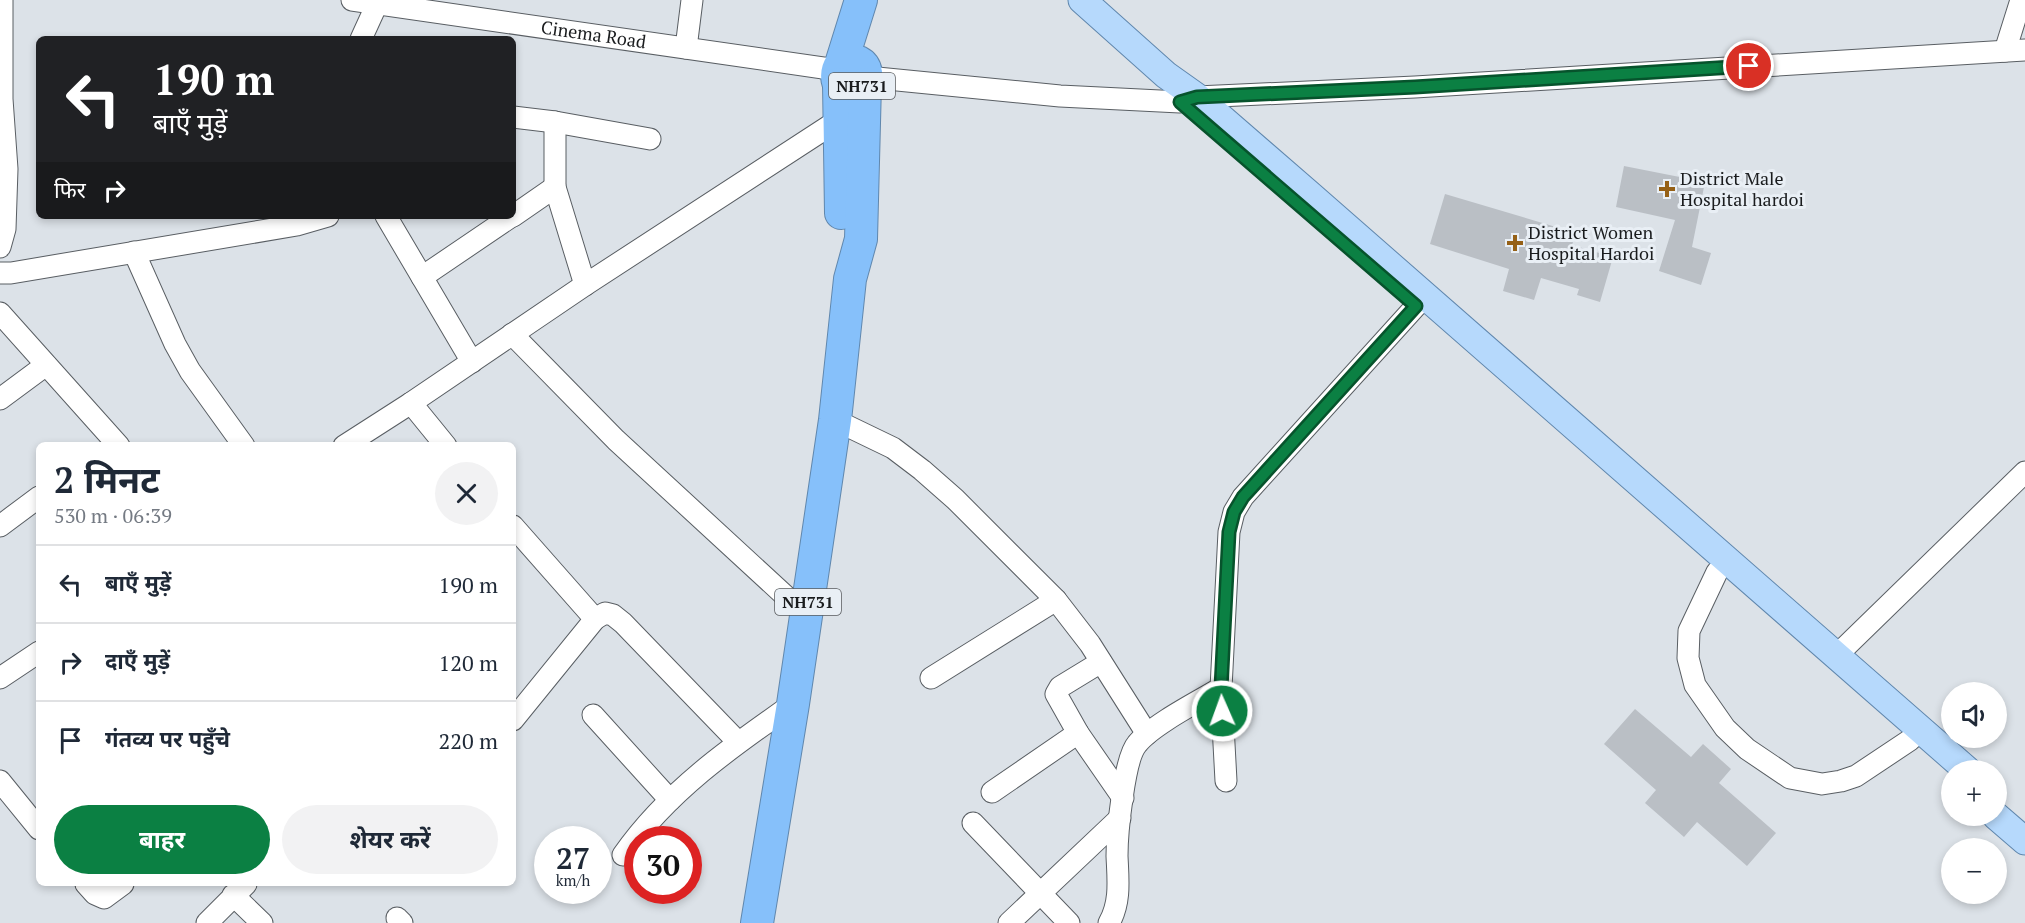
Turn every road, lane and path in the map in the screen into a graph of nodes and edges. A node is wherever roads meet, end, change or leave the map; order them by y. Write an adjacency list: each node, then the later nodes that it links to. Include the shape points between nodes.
1 (2, 0): 10 (street)
2 (352, 0): 8 (street, Cinema Road)
3 (692, 0): 11 (street)
4 (861, 0): 13 (highway, NH731)
5 (880, 0): 13 (highway, NH731)
6 (1082, 0): 15 (main road)
7 (2021, 0): 12 (street)
8 (377, 4): 9 (street); 11 (street, Cinema Road)
9 (362, 36)
10 (1, 42): 14 (street)
11 (686, 48): 13 (street, Cinema Road)
12 (2015, 51): 15 (street, Cinema Road)
13 (852, 74): 15 (street, Cinema Road, via 1060,96); 17 (highway, NH731); 30 (highway, NH731, via 861,239)
14 (1, 99): 20 (street)
15 (1189, 100): 32 (main road); 53 (main road)
16 (516, 117): 18 (street)
17 (840, 119): 30 (highway, NH731, via 841,235); 31 (street)
18 (555, 122): 19 (street); 21 (street)
19 (650, 139)
20 (3, 168): 26 (street, via 5,229)
21 (555, 187): 22 (street); 31 (street)
22 (516, 214)
23 (318, 219): 27 (street)
24 (388, 219): 29 (street)
25 (509, 219): 29 (street)
26 (0, 247)
27 (134, 252): 28 (street); 41 (street, via 190,371)
28 (0, 273)
29 (422, 277): 35 (street)
30 (850, 279): 39 (highway, NH731)
31 (585, 285): 34 (street)
32 (1416, 306): 48 (main road); 57 (street, via 1243,497 1234,512 1229,532)
33 (0, 313): 36 (street)
34 (512, 334): 35 (street); 50 (street, via 616,440)
35 (472, 362): 38 (street)
36 (46, 365): 37 (street); 40 (street)
37 (0, 399)
38 (411, 403): 42 (street); 43 (street)
39 (835, 420): 49 (street, via 893,448 922,470); 50 (highway, NH731)
40 (111, 442)
41 (241, 442)
42 (350, 442)
43 (443, 442)
44 (2025, 472): 53 (street)
45 (36, 499): 46 (street)
46 (0, 526)
47 (516, 529): 51 (street)
48 (1717, 572): 63 (main road); 63 (street, via 1689,632 1688,658 1695,685 1725,728 1747,749 1790,778 1822,784 1856,776)
49 (1056, 600): 54 (street); 56 (street)
50 (806, 615): 58 (highway, NH731)
51 (595, 619): 60 (street); 64 (street, via 605,613 613,615)
52 (36, 654): 55 (street)
53 (1836, 656): 65 (main road)
54 (1101, 662): 61 (street, via 1060,687 1056,694); 62 (street)
55 (0, 678)
56 (931, 678)
57 (1221, 688): 62 (street); 68 (street)
58 (793, 704): 64 (street); 85 (highway, NH731)
59 (593, 715): 70 (street)
60 (516, 716)
61 (1078, 733): 69 (street); 72 (street)
62 (1147, 734): 72 (street, via 1130,753)
63 (1910, 740): 66 (main road)
64 (738, 742): 70 (street)
65 (1955, 760)
66 (1941, 767)
67 (0, 781): 75 (street)
68 (1226, 781)
69 (992, 792)
70 (670, 800): 78 (street)
71 (2007, 804): 73 (main road)
72 (1122, 808): 82 (street); 88 (street, via 1117,837 1118,901)
73 (2025, 820)
74 (973, 823): 82 (street)
75 (36, 825)
76 (2007, 825): 77 (main road)
77 (2025, 841)
78 (623, 855)
79 (88, 886): 80 (street, via 104,898)
80 (120, 886)
81 (239, 889): 83 (street); 84 (street)
82 (1040, 893): 86 (street); 87 (street)
83 (207, 923)
84 (262, 923)
85 (757, 923)
86 (1009, 923)
87 (1069, 923)
88 (1109, 923)

